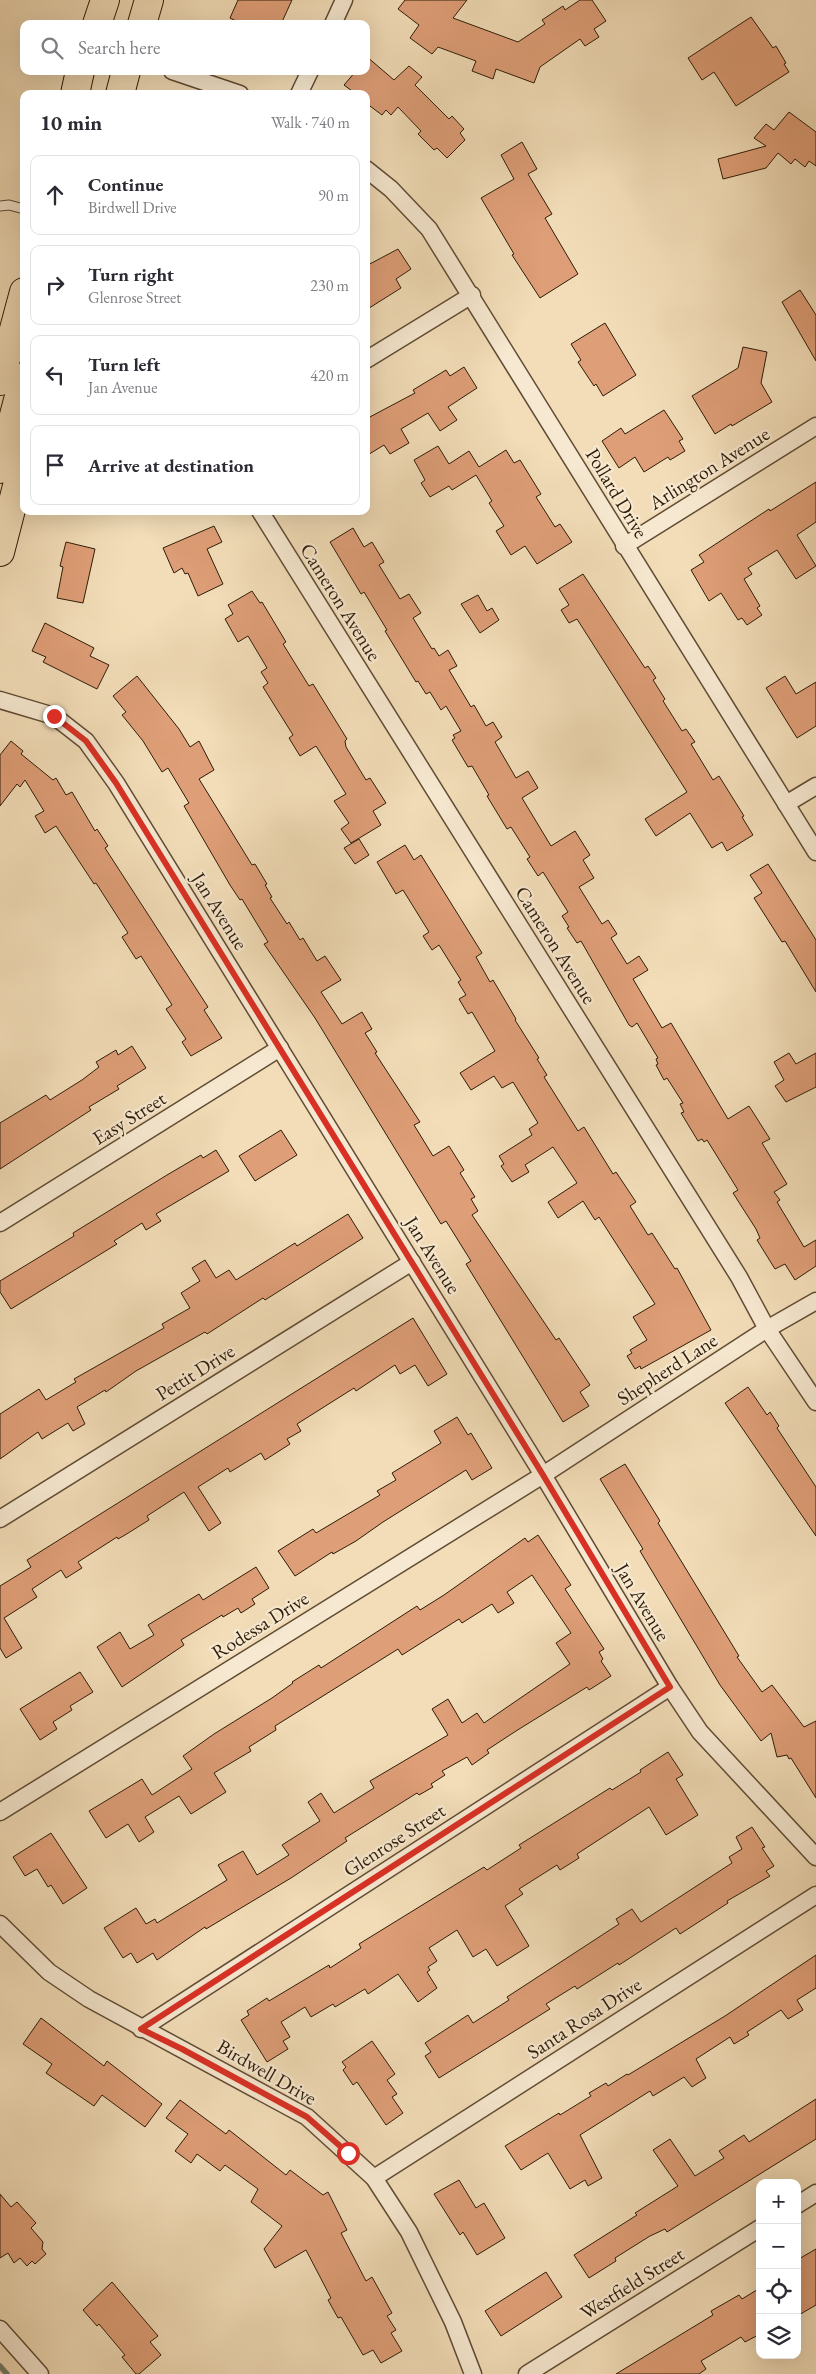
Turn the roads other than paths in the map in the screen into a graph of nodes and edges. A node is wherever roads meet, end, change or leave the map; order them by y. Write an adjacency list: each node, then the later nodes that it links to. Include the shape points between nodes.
1 (105, 0): 4 (highway)
2 (149, 0): 5 (highway)
3 (344, 0): 6 (street)
4 (98, 20)
5 (143, 20)
6 (335, 20)
7 (79, 75): 11 (highway)
8 (125, 75): 12 (highway)
9 (184, 75): 13 (street)
10 (308, 75): 14 (street)
11 (76, 90)
12 (121, 90)
13 (228, 90)
14 (301, 90)
15 (370, 171): 18 (street, Pollard Drive, via 429,229)
16 (0, 206): 17 (lane)
17 (20, 208)
18 (472, 295): 20 (street); 27 (street, Pollard Drive)
19 (20, 307): 21 (highway)
20 (370, 358)
21 (0, 381)
22 (20, 392): 24 (highway)
23 (816, 426): 27 (street, Arlington Avenue)
24 (0, 469)
25 (20, 474): 28 (highway)
26 (263, 515): 37 (street, Cameron Avenue, via 739,1277)
27 (624, 546): 31 (street, Pollard Drive)
28 (0, 552)
29 (0, 700): 33 (street, Jan Avenue, via 54,716 86,741 116,783)
30 (816, 786): 31 (street)
31 (786, 804): 32 (street, Pollard Drive)
32 (816, 852)
33 (280, 1048): 34 (street, Easy Street); 35 (street, Jan Avenue)
34 (0, 1223)
35 (412, 1262): 39 (street, Jan Avenue); 40 (street, Pettit Drive)
36 (816, 1301): 37 (street, Shepherd Lane)
37 (767, 1329): 38 (street, Cameron Avenue); 39 (street, Shepherd Lane)
38 (816, 1402)
39 (543, 1475): 41 (street, Jan Avenue); 42 (street, Rodessa Drive)
40 (0, 1519)
41 (670, 1687): 43 (street, Jan Avenue, via 700,1732); 46 (street, Glenrose Street)
42 (0, 1812)
43 (816, 1858)
44 (816, 1894): 47 (street, Santa Rosa Drive)
45 (0, 1924): 46 (street, Birdwell Drive, via 49,1972)
46 (141, 2029): 47 (street, Birdwell Drive, via 307,2117)
47 (374, 2178): 53 (street, Birdwell Drive, via 408,2232 453,2322)
48 (816, 2193): 49 (street)
49 (801, 2202)
50 (756, 2231): 54 (street, Westfield Street)
51 (0, 2329): 52 (street)
52 (40, 2374)
53 (473, 2374)
54 (527, 2374)

